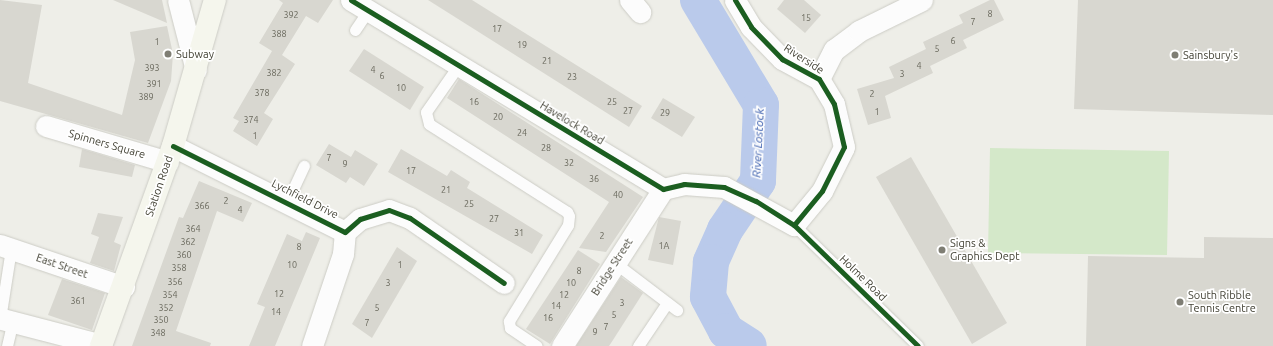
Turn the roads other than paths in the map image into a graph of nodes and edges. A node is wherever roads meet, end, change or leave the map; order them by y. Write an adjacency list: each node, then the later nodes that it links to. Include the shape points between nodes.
1 (178, 0): 9 (street)
2 (215, 0): 9 (main road, Station Road)
3 (351, 0): 6 (street, Havelock Road)
4 (735, 0): 10 (street, Riverside, via 751,27 782,59)
5 (922, 0): 10 (street, Riverside, via 859,31 834,50)
6 (368, 12): 7 (lane); 8 (street, Havelock Road)
7 (355, 30)
8 (458, 66): 14 (street, Havelock Road); 28 (lane, via 426,112 429,124 567,212 569,216 568,225 509,321 510,328)
9 (196, 70): 12 (main road, Station Road)
10 (819, 79): 16 (street, Riverside, via 834,104 844,148 822,191)
11 (46, 126): 12 (street, Spinners Square)
12 (170, 154): 15 (street, Lychfield Drive); 21 (main road, Station Road)
13 (304, 166): 15 (lane)
14 (663, 189): 16 (street, via 684,184 724,186 756,201); 19 (street, Bridge Street)
15 (287, 202): 17 (street, Lychfield Drive)
16 (794, 225): 31 (lane, Holme Road)
17 (345, 232): 20 (street, Lychfield Drive, via 360,219 389,210 410,218); 25 (street, Lychfield Drive, via 343,254)
18 (6, 247): 21 (street, East Street); 24 (lane)
19 (615, 263): 22 (lane); 29 (street, Bridge Street)
20 (504, 283)
21 (124, 287): 27 (main road, Station Road)
22 (668, 303): 23 (lane); 30 (lane)
23 (677, 310)
24 (5, 320): 26 (lane); 27 (street)
25 (316, 345)
26 (7, 346)
27 (101, 346)
28 (537, 346)
29 (562, 346)
30 (638, 346)
31 (918, 346)

